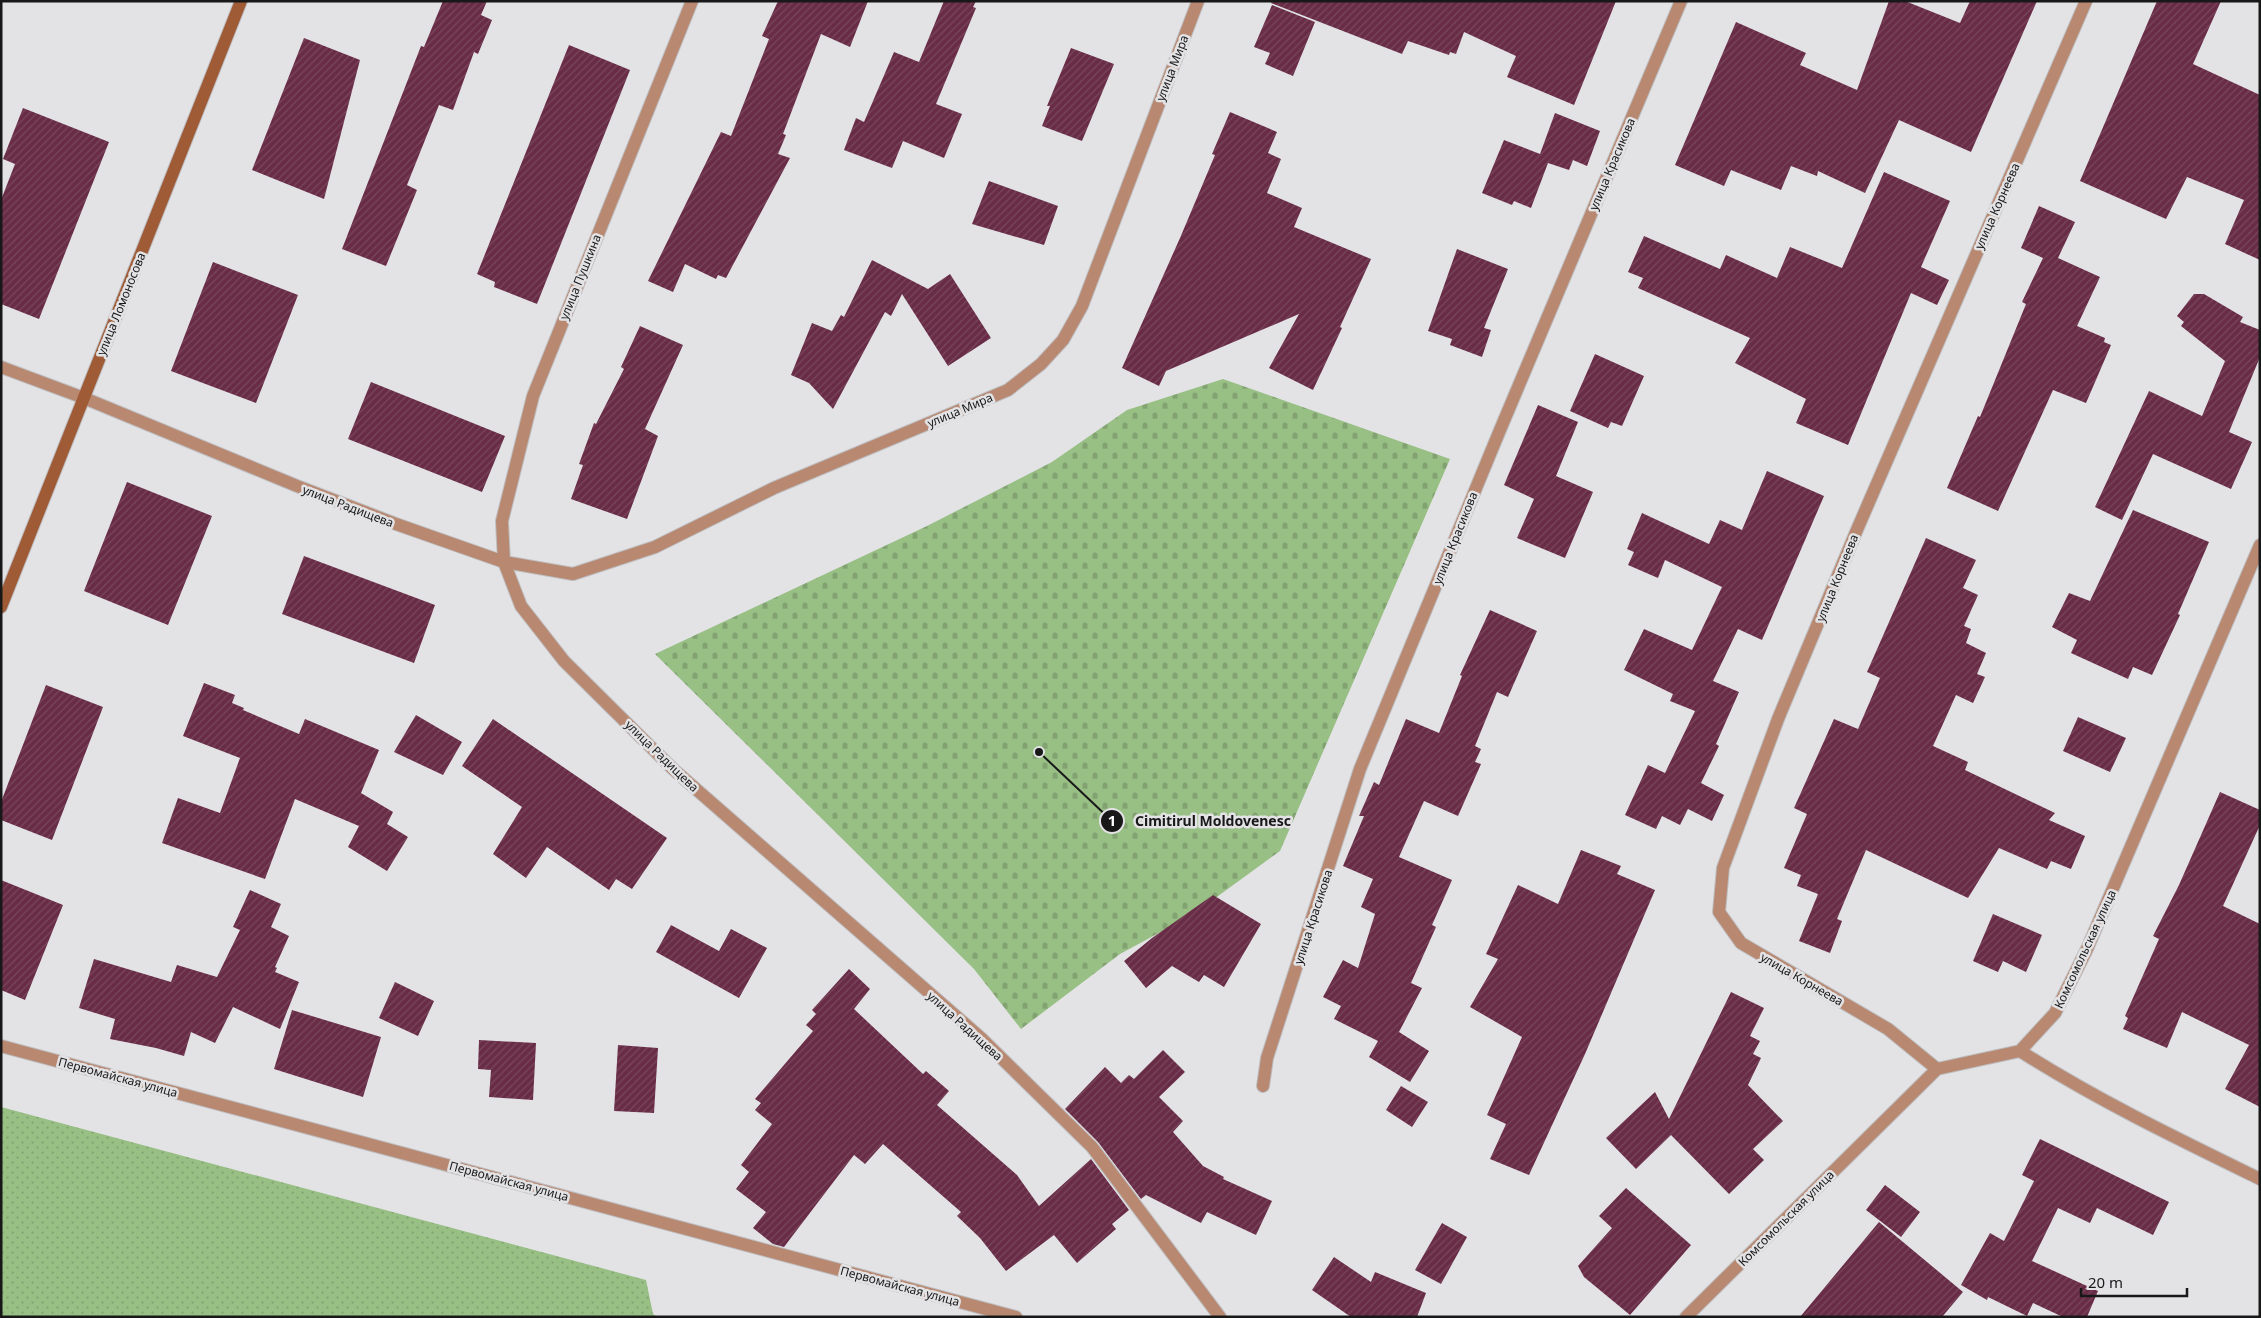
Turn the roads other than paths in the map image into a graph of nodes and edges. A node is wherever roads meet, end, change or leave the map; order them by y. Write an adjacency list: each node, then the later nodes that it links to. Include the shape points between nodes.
1 (241, 1): 7 (street, улица Ломоносова)
2 (692, 1): 9 (street, улица Пушкина, via 532,396 502,521)
3 (1198, 1): 9 (street, улица Мира, via 1082,306 1063,340 1041,364 1008,390 774,488 654,548 573,574)
4 (1681, 1): 14 (street, улица Красикова, via 1360,769 1267,1058)
5 (2086, 1): 13 (street, улица Корнеева, via 1856,532 1778,719 1723,868 1719,912 1741,943 1888,1029)
6 (1, 366): 7 (street, улица Радищева)
7 (84, 398): 9 (street, улица Радищева, via 297,486); 10 (street, улица Ломоносова)
8 (2260, 545): 12 (street, Комсомольская улица, via 2087,949 2055,1012)
9 (504, 562): 17 (street, улица Радищева, via 521,606 564,661 673,769 981,1038 1092,1147)
10 (1, 607)
11 (1, 1046): 16 (street, Первомайская улица)
12 (2020, 1052): 13 (street); 15 (street, via 2152,1126)
13 (1937, 1069): 18 (street, Комсомольская улица)
14 (1263, 1086)
15 (2260, 1179)
16 (1016, 1317)
17 (1220, 1317)
18 (1686, 1317)

